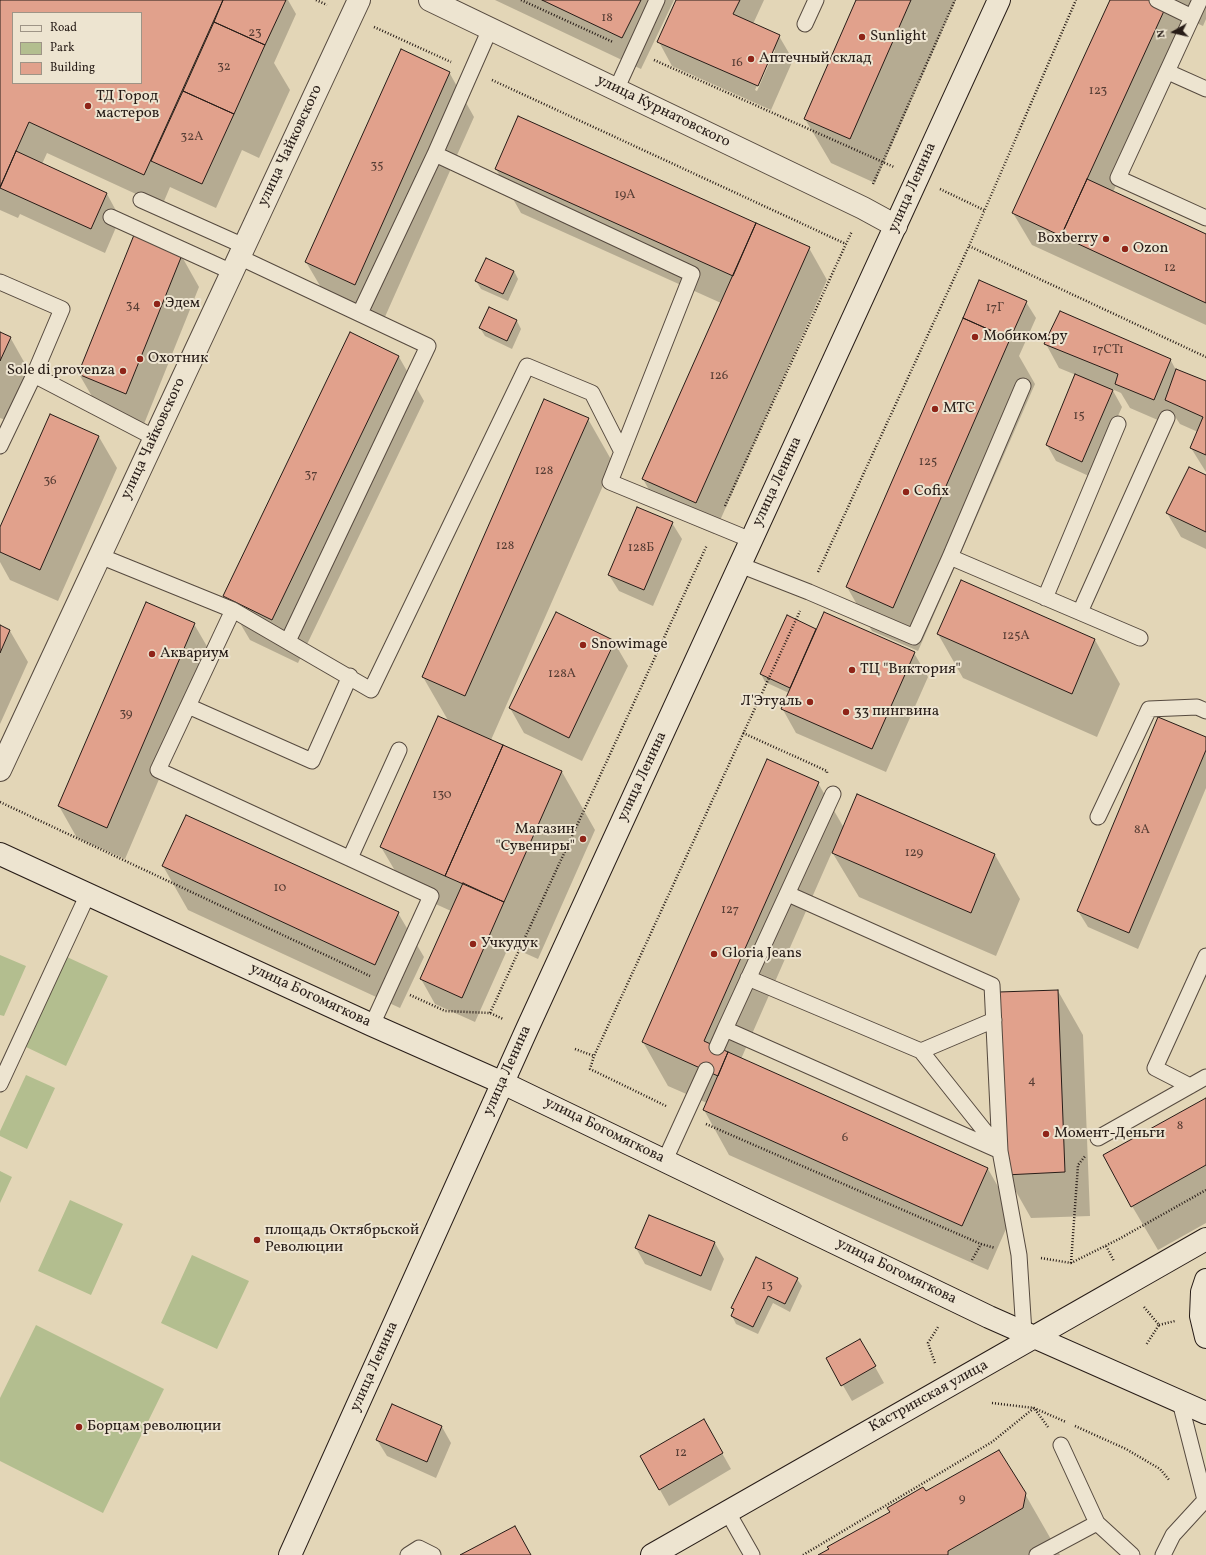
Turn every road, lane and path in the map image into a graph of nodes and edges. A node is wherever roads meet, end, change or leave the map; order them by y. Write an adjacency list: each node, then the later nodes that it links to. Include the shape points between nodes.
1 (316, 0): 10 (path)
2 (430, 0): 13 (main road, улица Курнатовского)
3 (521, 0): 14 (path)
4 (657, 0): 14 (lane)
5 (816, 0): 12 (lane)
6 (999, 0): 20 (main road, улица Ленина)
7 (1076, 0): 22 (path)
8 (1157, 0): 11 (lane)
9 (1200, 0): 11 (lane)
10 (355, 8): 15 (path); 28 (main road, улица Чайковского)
11 (1192, 17): 16 (lane)
12 (805, 24)
13 (490, 29): 15 (lane); 18 (main road, улица Курнатовского)
14 (634, 51): 18 (lane); 20 (path)
15 (472, 71): 19 (lane); 26 (path)
16 (1168, 72): 17 (lane); 24 (lane, via 1118,178)
17 (1206, 89)
18 (616, 90): 25 (main road, улица Курнатовского, via 856,204)
19 (435, 154): 30 (lane); 39 (lane, via 692,274)
20 (917, 178): 22 (path); 25 (main road, улица Ленина)
21 (141, 200): 28 (lane)
22 (984, 210): 27 (path)
23 (111, 218): 28 (lane)
24 (1206, 218)
25 (896, 226): 40 (main road, улица Ленина)
26 (846, 244)
27 (969, 246): 31 (path); 44 (path)
28 (238, 258): 30 (lane); 37 (main road, улица Чайковского)
29 (0, 282): 32 (lane, via 62,310)
30 (360, 313): 49 (lane, via 428,346)
31 (1206, 357)
32 (34, 376): 34 (lane); 37 (lane)
33 (1023, 386): 42 (lane)
34 (6, 417): 38 (lane)
35 (1167, 418): 47 (lane)
36 (1118, 424): 45 (lane)
37 (155, 438): 41 (main road, улица Чайковского)
38 (0, 446)
39 (622, 452): 40 (lane, via 610,482); 50 (lane, via 592,393 527,366 371,690)
40 (751, 540): 43 (main road, улица Ленина)
41 (100, 556): 46 (lane); 55 (main road, улица Чайковского)
42 (950, 557): 44 (lane, via 914,637); 45 (lane)
43 (740, 565): 44 (lane); 76 (main road, улица Ленина)
44 (809, 592): 53 (path)
45 (1045, 598): 47 (lane)
46 (233, 610): 49 (lane); 51 (lane)
47 (1080, 612): 48 (lane)
48 (1140, 638)
49 (288, 641): 50 (lane)
50 (350, 676): 51 (lane, via 312,761)
51 (188, 706): 60 (lane, via 158,770)
52 (1206, 711): 58 (lane, via 1197,707 1149,709)
53 (743, 733): 56 (path, via 827,771); 73 (path)
54 (399, 750): 60 (lane)
55 (0, 770)
56 (833, 794): 62 (lane)
57 (0, 802): 65 (path)
58 (1098, 816)
59 (0, 854): 61 (main road, улица Богомягкова)
60 (350, 858): 65 (lane, via 431,896)
61 (88, 894): 68 (main road, улица Богомягкова); 77 (lane)
62 (788, 894): 64 (lane); 67 (lane, via 992,985)
63 (1206, 956): 78 (lane, via 1155,1068)
64 (748, 978): 69 (lane); 72 (lane)
65 (390, 985): 66 (path, via 445,1011 490,1013); 68 (lane)
66 (503, 1019)
67 (994, 1020): 72 (lane); 81 (lane)
68 (372, 1025): 76 (main road, улица Богомягкова)
69 (725, 1029): 70 (lane); 81 (lane)
70 (716, 1047)
71 (576, 1049): 73 (path)
72 (921, 1051): 81 (lane)
73 (594, 1056): 79 (path, via 590,1069)
74 (706, 1070): 79 (lane)
75 (1206, 1077): 78 (lane)
76 (503, 1083): 82 (main road, улица Богомягкова); 109 (main road, улица Ленина)
77 (0, 1084)
78 (1190, 1086): 80 (lane)
79 (685, 1115): 82 (lane); 85 (path)
80 (1098, 1138): 89 (path, via 1078,1165)
81 (1000, 1151): 87 (lane)
82 (665, 1160): 96 (main road, улица Богомягкова)
83 (1206, 1190): 86 (path)
84 (1206, 1239): 96 (main road, Кастринская улица)
85 (981, 1244): 87 (path); 88 (path)
86 (1106, 1246): 89 (path); 90 (path)
87 (1019, 1255): 89 (path); 96 (lane)
88 (972, 1260)
89 (1071, 1263)
90 (1117, 1265)
91 (1206, 1280): 97 (main road, via 1202,1292 1201,1316)
92 (1144, 1307): 94 (path)
93 (1177, 1320): 94 (path)
94 (1159, 1325): 98 (path)
95 (938, 1327): 99 (path, via 928,1343)
96 (1029, 1335): 100 (main road, улица Богомягкова); 107 (main road, Кастринская улица)
97 (1206, 1337)
98 (1146, 1346)
99 (935, 1362)
100 (1180, 1402): 103 (main road, улица Богомягкова); 106 (lane)
101 (992, 1403): 102 (path)
102 (1034, 1408): 104 (path); 105 (path, via 1126,1449 1160,1469); 114 (path, via 992,1442)
103 (1206, 1413)
104 (1061, 1445): 108 (lane)
105 (1170, 1481)
106 (1206, 1500): 117 (lane, via 1173,1535)
107 (727, 1511): 112 (main road, Кастринская улица); 113 (lane)
108 (1098, 1523): 115 (lane); 116 (lane)
109 (290, 1555)
110 (408, 1555): 111 (lane, via 418,1548)
111 (433, 1555)
112 (652, 1555)
113 (752, 1555)
114 (803, 1555)
115 (1037, 1555)
116 (1132, 1555)
117 (1163, 1555)

